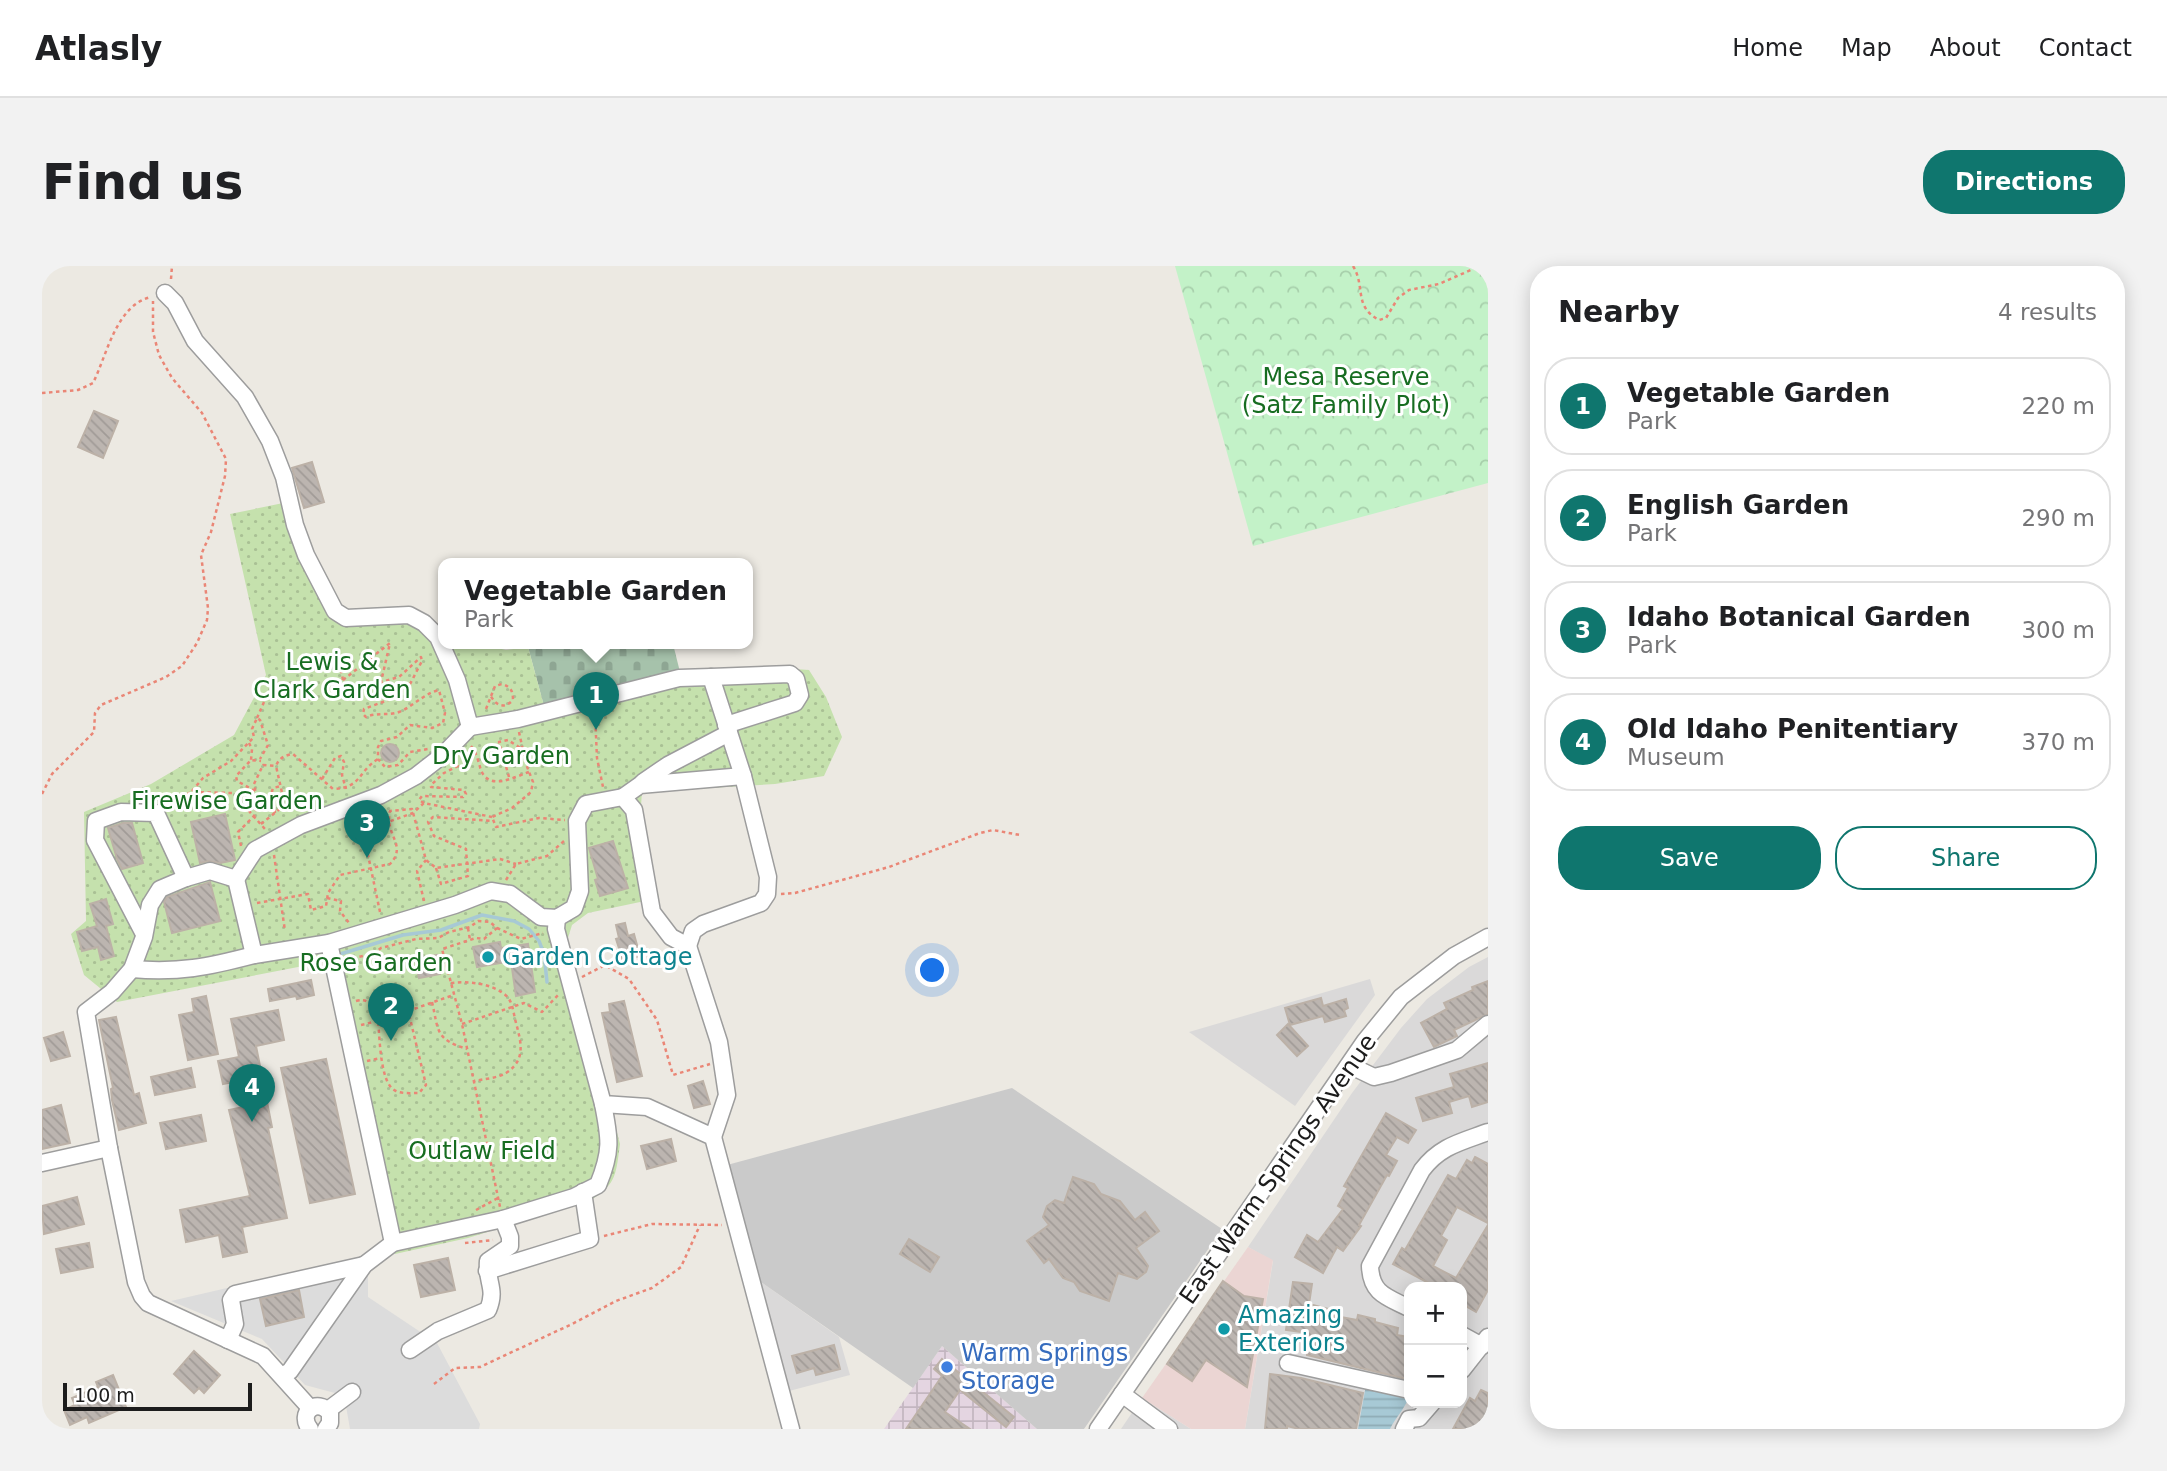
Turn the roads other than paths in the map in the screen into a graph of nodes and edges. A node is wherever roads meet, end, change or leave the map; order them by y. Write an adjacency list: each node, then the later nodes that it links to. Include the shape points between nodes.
1 (159, 295): 2 (street, via 174,303 195,341 245,397 270,441 306,555 335,611 346,618 409,615)
2 (438, 637)
3 (443, 649): 6 (street)
4 (711, 677): 5 (street); 5 (street, via 790,674 796,680 800,695 795,703); 6 (street, via 679,678)
5 (728, 729): 7 (street); 8 (street)
6 (466, 731): 11 (street, via 416,776 381,795 301,825 256,850)
7 (743, 776): 8 (street); 16 (street, via 768,877 767,894 761,903 692,931)
8 (640, 785): 9 (street)
9 (623, 797): 12 (street, via 586,804 576,821 580,891 574,908); 16 (street, via 634,810 653,912 671,937)
10 (187, 878): 11 (street, via 210,871); 13 (street, via 160,890 150,905); 13 (street, via 156,813 121,812 96,821 95,840)
11 (236, 879): 17 (street)
12 (557, 923): 15 (street, via 510,894 491,891); 21 (street)
13 (144, 934): 18 (street)
14 (1488, 937): 20 (street, East Warm Springs Avenue, via 1454,956 1401,997)
15 (329, 943): 17 (street); 28 (street)
16 (688, 946): 23 (street, via 719,1042 727,1095)
17 (254, 955): 18 (street, via 166,972)
18 (132, 969): 24 (street, via 86,1012)
19 (1488, 1024): 20 (street, via 1457,1049 1391,1073 1374,1077)
20 (1349, 1065): 41 (street, East Warm Springs Avenue)
21 (603, 1104): 23 (street, via 647,1107); 26 (street, via 609,1159 598,1185)
22 (1488, 1132): 31 (street, via 1442,1149 1431,1158 1370,1266 1370,1280 1378,1292)
23 (713, 1137): 46 (street)
24 (109, 1148): 25 (street); 33 (street, via 142,1296)
25 (42, 1163)
26 (583, 1192): 27 (street); 30 (street, via 590,1239)
27 (503, 1219): 28 (street); 30 (street, via 510,1246 488,1261)
28 (393, 1243): 29 (street)
29 (364, 1265): 33 (street, via 236,1294 231,1300 235,1324); 38 (street)
30 (487, 1271): 35 (street, via 494,1296 488,1310 438,1331)
31 (1404, 1305)
32 (1467, 1336): 34 (street)
33 (228, 1340): 38 (street, via 263,1356)
34 (1485, 1341): 37 (street)
35 (410, 1350)
36 (1288, 1363): 39 (street)
37 (1467, 1364)
38 (282, 1376): 43 (street)
39 (1404, 1390)
40 (352, 1392): 44 (street)
41 (1122, 1394): 47 (street, East Warm Springs Avenue); 48 (street)
42 (1429, 1408): 45 (street)
43 (305, 1422): 44 (street, via 317,1405)
44 (331, 1422)
45 (1420, 1424): 49 (street, via 1409,1419)
46 (791, 1429)
47 (1098, 1429)
48 (1170, 1429)
49 (1404, 1429)

